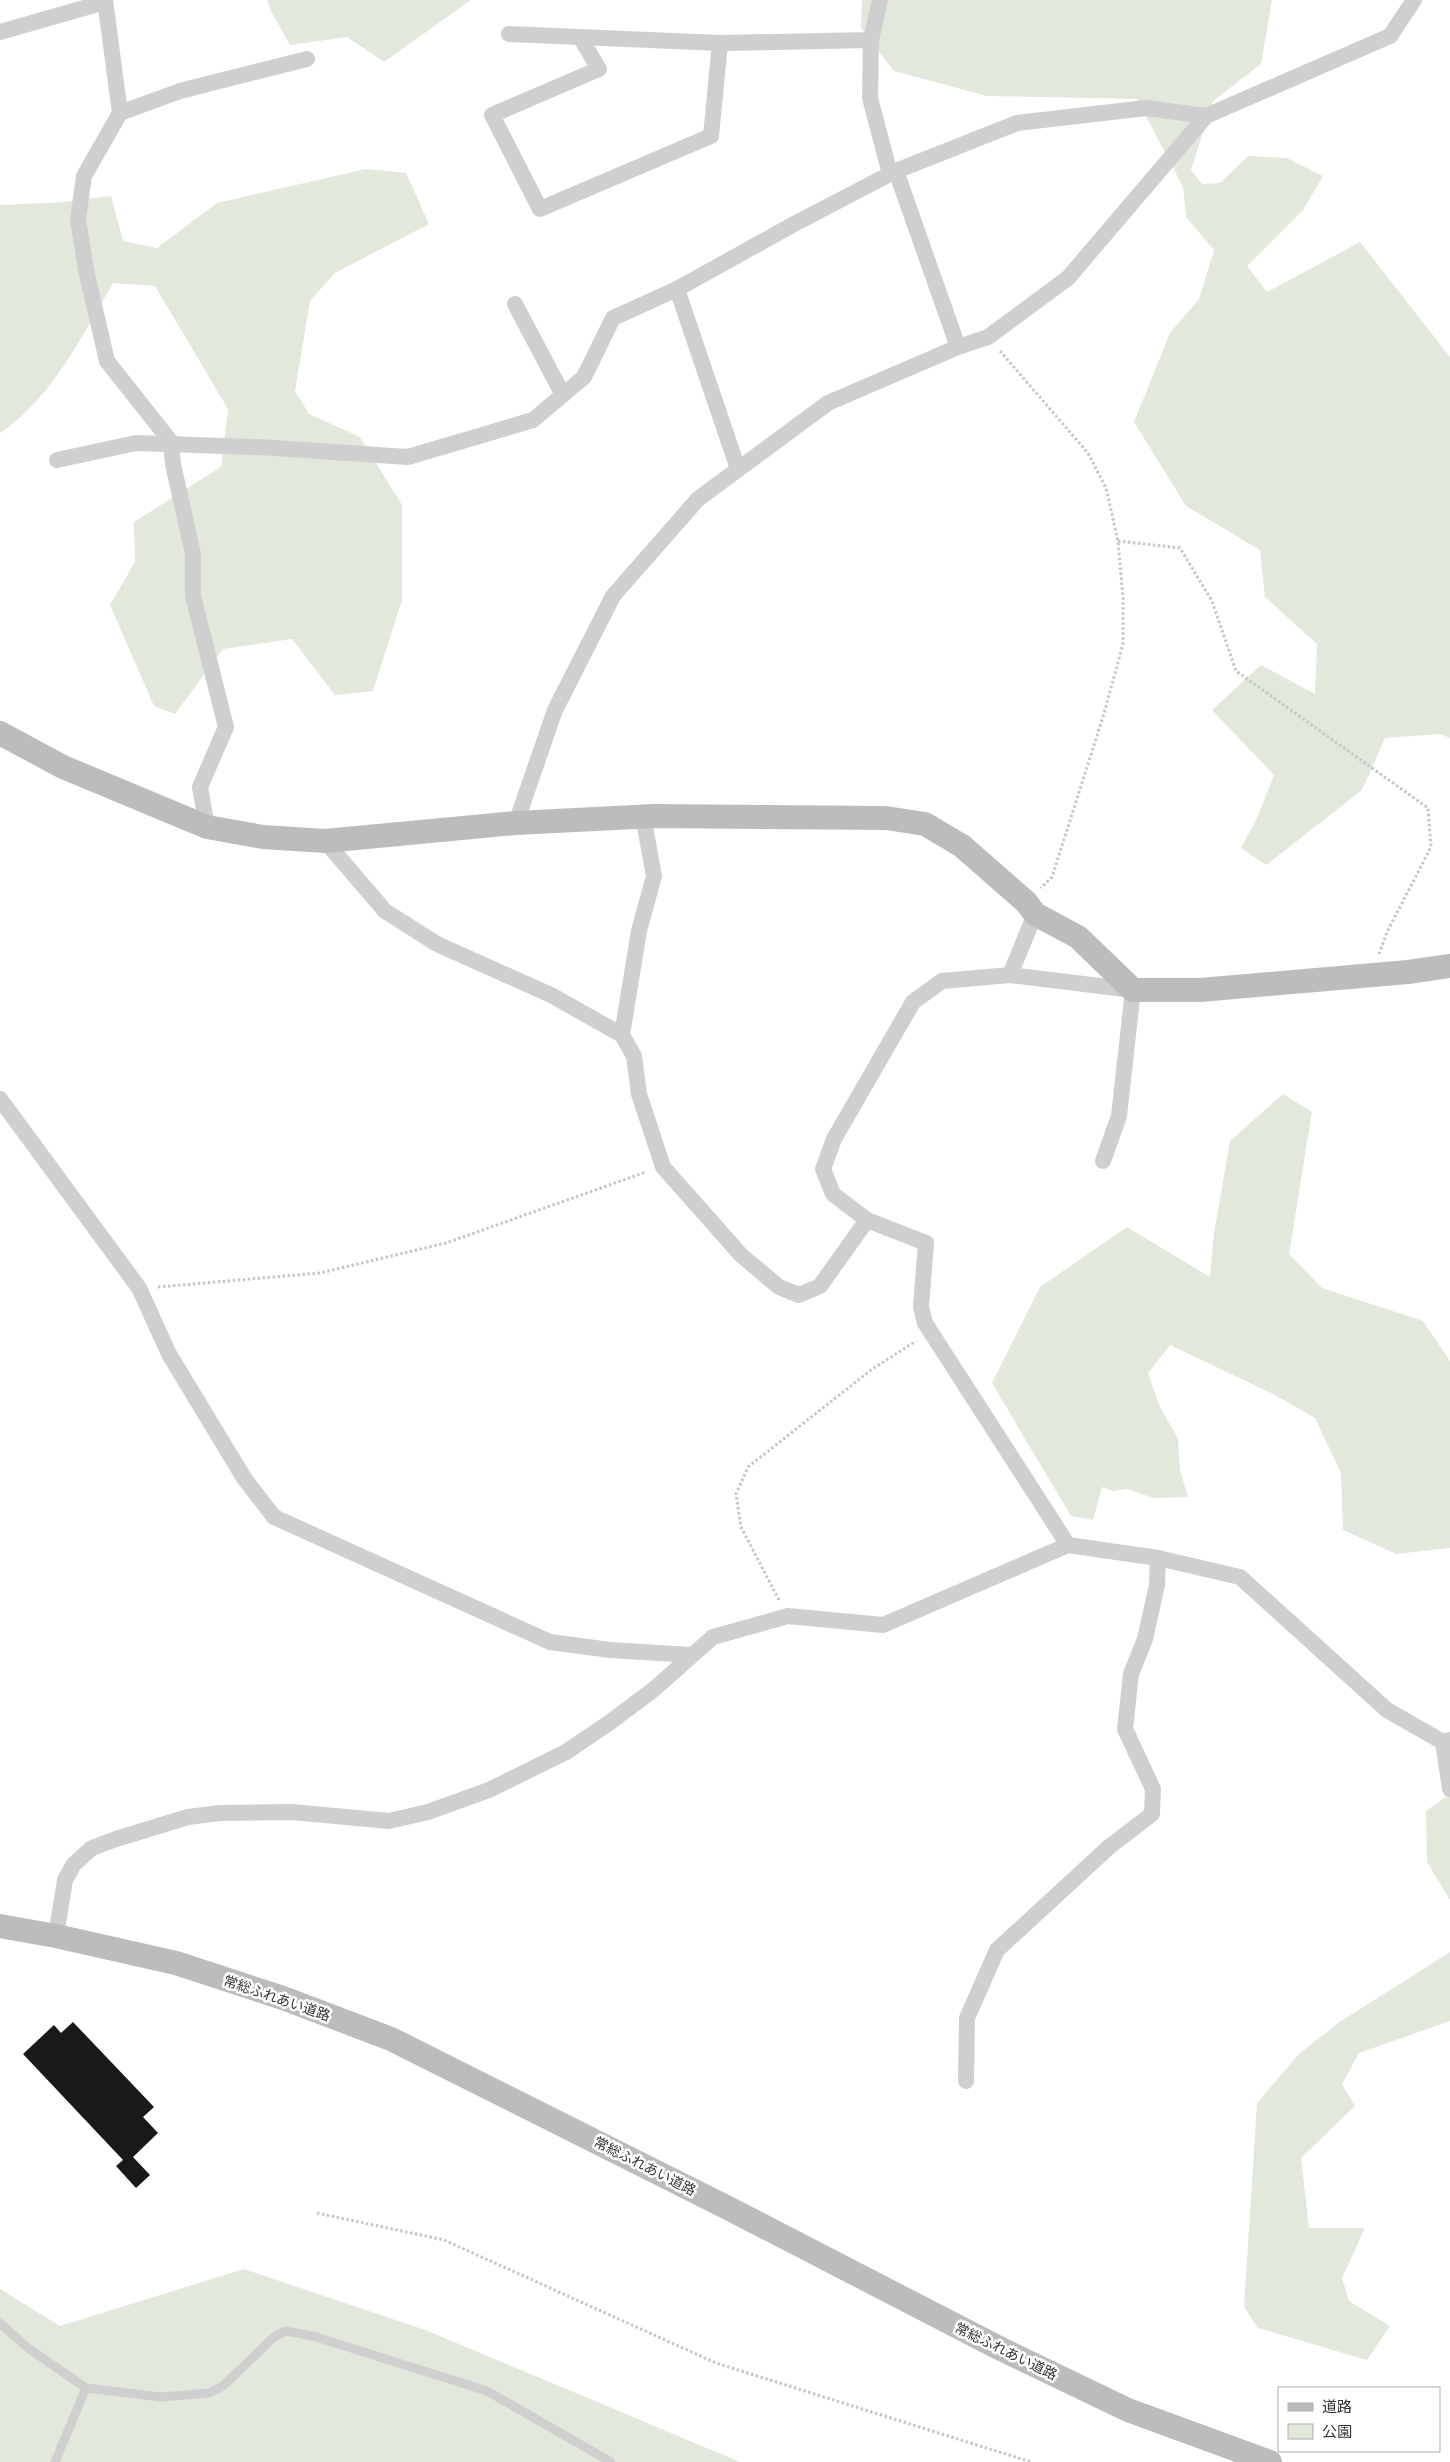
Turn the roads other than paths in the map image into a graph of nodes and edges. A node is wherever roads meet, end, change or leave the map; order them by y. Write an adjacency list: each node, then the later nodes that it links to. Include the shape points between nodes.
1 (880, 0): 7 (street)
2 (1414, 0): 11 (street, via 1390,36)
3 (105, 1): 4 (street); 10 (street)
4 (0, 32)
5 (509, 34): 6 (street)
6 (580, 37): 8 (street); 8 (street, via 599,69 492,115 540,209 711,136)
7 (871, 40): 8 (street); 12 (street, via 870,98)
8 (720, 43)
9 (307, 59): 10 (street, via 180,91)
10 (120, 113): 17 (street, via 84,176 78,219 107,361)
11 (1206, 116): 12 (street, via 1146,108 1018,123); 15 (street, via 1068,278 988,337)
12 (893, 173): 13 (street); 15 (street, via 930,263)
13 (677, 289): 16 (street, via 613,318 584,376); 19 (street)
14 (515, 304): 16 (street)
15 (958, 347): 19 (street, via 828,403)
16 (562, 395): 17 (street, via 533,420 408,458)
17 (171, 442): 18 (street, via 136,442); 23 (street, via 193,554 193,596 226,726 200,788)
18 (57, 460)
19 (738, 470): 22 (street, via 698,499 613,596 555,710)
20 (0, 733): 23 (street, via 62,767)
21 (643, 816): 22 (street); 25 (street, via 886,818 925,824 962,846); 29 (street, via 654,876 639,931)
22 (516, 823): 24 (street)
23 (206, 827): 24 (street, via 263,837)
24 (325, 841): 29 (street, via 385,911 437,944 551,995)
25 (1031, 908): 27 (street); 28 (street, via 1078,937)
26 (1450, 966): 28 (street, via 1200,990)
27 (1010, 975): 28 (street); 32 (street, via 942,981 913,1002 834,1139 823,1169 833,1194)
28 (1132, 990): 31 (street, via 1120,1116)
29 (622, 1035): 32 (street, via 634,1056 639,1094 663,1167 741,1256 780,1288 798,1295 820,1286)
30 (0, 1098): 35 (street, via 140,1288 169,1354 244,1478 274,1518 550,1642)
31 (1103, 1161)
32 (867, 1220): 33 (street, via 926,1243 920,1307 925,1323)
33 (1068, 1546): 34 (street); 35 (street, via 883,1625 788,1616 713,1637)
34 (1158, 1558): 36 (street, via 1240,1577 1387,1710); 40 (street, via 1145,1639 1131,1674 1125,1729 1153,1789 1152,1814 1109,1846 997,1950 967,2018)
35 (692, 1655): 39 (street, via 610,1724 566,1752 489,1790 428,1812 389,1821 292,1812 220,1813 188,1817 92,1848 74,1864 65,1880)
36 (1447, 1741): 37 (street)
37 (1450, 1789)
38 (0, 1926): 39 (street, 常総ふれあい道路)
39 (56, 1936): 45 (street, 常総ふれあい道路, via 176,1964 283,1998 391,2039 1068,2382 1128,2410)
40 (966, 2081)
41 (0, 2323): 42 (lane, via 28,2348)
42 (86, 2388): 43 (lane); 44 (lane, via 161,2397 209,2393 234,2378 274,2337 285,2331 313,2336 487,2391)
43 (55, 2462)
44 (611, 2462)
45 (1270, 2462)

